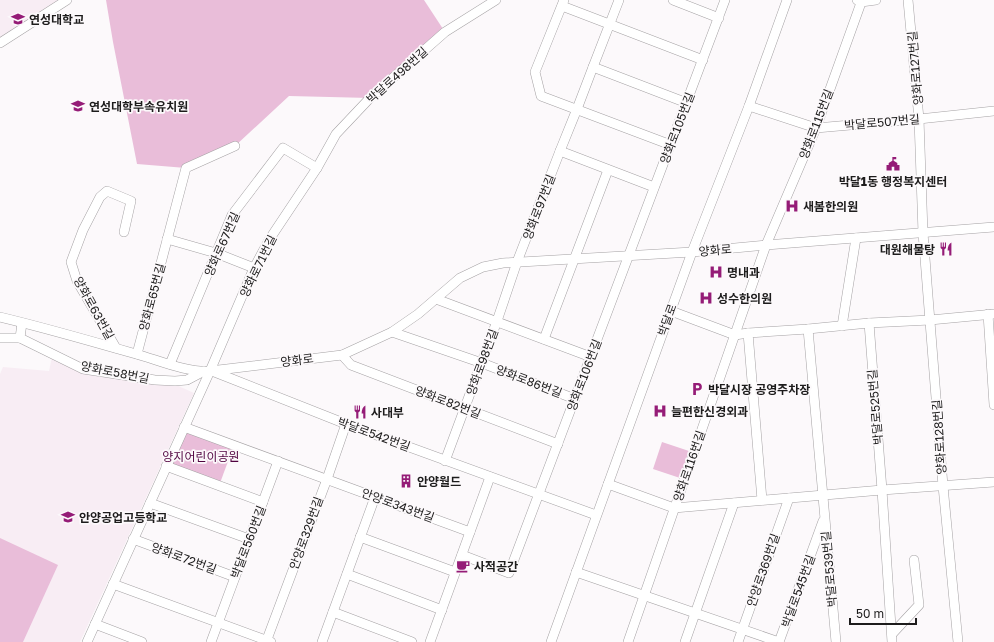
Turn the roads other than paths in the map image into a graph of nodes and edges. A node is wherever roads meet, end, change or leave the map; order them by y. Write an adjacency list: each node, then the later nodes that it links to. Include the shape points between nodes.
1 (66, 0): 13 (street)
2 (496, 0): 25 (street, 박달로498번길, via 445,32 370,98 336,134)
3 (619, 0): 12 (street, 양화로97번길)
4 (673, 0): 11 (street)
5 (725, 0): 11 (street, 양화로105번길)
6 (787, 0): 17 (street, 박달로)
7 (876, 0): 9 (street)
8 (908, 0): 20 (street, 양화로127번길)
9 (860, 1): 21 (street, 양화로115번길)
10 (563, 3): 12 (street); 18 (street, via 536,72 541,96)
11 (719, 18): 14 (street, 양화로105번길)
12 (610, 24): 14 (street); 15 (street, 양화로97번길)
13 (0, 43)
14 (703, 60): 16 (street, 양화로105번길)
15 (593, 67): 16 (street); 18 (street, 양화로97번길)
16 (686, 103): 22 (street, 양화로105번길)
17 (749, 106): 21 (street, 박달로507번길); 34 (street, 박달로)
18 (577, 109): 22 (street); 24 (street, 양화로97번길)
19 (994, 111): 20 (street, 박달로507번길)
20 (919, 119): 21 (street, 박달로507번길); 30 (street, 양화로127번길)
21 (816, 128): 33 (street, 양화로115번길)
22 (671, 145): 27 (street, 양화로105번길)
23 (235, 146): 32 (street, 양화로65번길, via 186,168)
24 (560, 151): 26 (street); 38 (street, 양화로97번길)
25 (317, 168): 35 (street, 양화로67번길, via 283,148 232,215); 39 (street, 양화로71번길, via 269,240)
26 (608, 170): 27 (street); 37 (street)
27 (654, 187): 36 (street, 양화로105번길)
28 (994, 227): 30 (street, 양화로)
29 (124, 232): 56 (street, 양화로63번길, via 131,201 107,191 100,197 86,224 71,262 76,281)
30 (923, 233): 31 (street, 양화로); 44 (street, 양화로128번길)
31 (856, 238): 33 (street, 양화로); 48 (street)
32 (167, 240): 35 (street); 57 (street, 양화로65번길)
33 (766, 245): 34 (street, 양화로); 52 (street, 양화로116번길)
34 (692, 252): 36 (street, 양화로); 41 (street, 박달로)
35 (216, 253): 39 (street); 61 (street, 양화로67번길)
36 (629, 256): 37 (street, 양화로); 59 (street, 양화로106번길)
37 (574, 260): 38 (street, 양화로); 55 (street)
38 (517, 262): 40 (street, 양화로, via 484,267 460,278); 45 (street, 양화로98번길)
39 (254, 268): 62 (street, 양화로71번길)
40 (436, 298): 45 (street); 50 (street, 양화로)
41 (670, 311): 52 (street); 75 (street, 박달로)
42 (991, 314): 44 (street); 64 (street)
43 (0, 317): 46 (street, 양화로)
44 (930, 320): 47 (street); 76 (street, 양화로128번길)
45 (497, 321): 55 (street); 60 (street, 양화로98번길)
46 (22, 323): 54 (street); 56 (street, 양화로)
47 (869, 323): 48 (street); 77 (street, 박달로525번길)
48 (842, 326): 49 (street)
49 (808, 329): 51 (street); 79 (street)
50 (392, 332): 58 (street, 양화로); 60 (street, 양화로86번길)
51 (748, 333): 52 (street); 82 (street)
52 (735, 335): 86 (street, 양화로116번길)
53 (0, 338): 54 (street)
54 (20, 338): 62 (street, 양화로58번길, via 83,369 174,381 187,380)
55 (544, 338): 59 (street)
56 (116, 348): 57 (street, 양화로)
57 (137, 354): 61 (street, 양화로)
58 (342, 355): 62 (street, 양화로); 65 (street, 양화로82번길, via 351,365)
59 (591, 357): 63 (street, 양화로106번길)
60 (482, 363): 63 (street, 양화로86번길); 65 (street, 양화로98번길)
61 (170, 364): 62 (street, 양화로)
62 (207, 371): 66 (street, 박달로542번길); 67 (street)
63 (575, 399): 68 (street, 양화로106번길)
64 (994, 405)
65 (464, 408): 68 (street, 양화로82번길); 69 (street, 양화로98번길)
66 (346, 424): 69 (street, 박달로542번길); 73 (street, 안양로329번길)
67 (184, 427): 70 (street); 71 (street)
68 (558, 444): 78 (street, 양화로106번길)
69 (445, 461): 72 (street, 박달로542번길)
70 (278, 462): 73 (street); 83 (street, 박달로560번길)
71 (166, 466): 83 (street); 84 (street)
72 (490, 477): 78 (street, 박달로542번길); 89 (street)
73 (327, 479): 80 (street, 안양로343번길); 111 (street, 안양로329번길)
74 (994, 482): 76 (street)
75 (608, 484): 86 (street); 87 (street, 박달로)
76 (943, 486): 77 (street); 121 (street, 양화로128번길)
77 (882, 490): 79 (street); 107 (street)
78 (539, 494): 87 (street, 박달로542번길); 93 (street, via 509,573)
79 (822, 495): 81 (street); 88 (street, 박달로539번길)
80 (375, 496): 89 (street, 안양로343번길); 90 (street)
81 (789, 498): 82 (street); 106 (street, 안양로369번길)
82 (762, 500): 85 (street)
83 (263, 502): 92 (street, 박달로560번길)
84 (150, 503): 91 (street); 92 (street)
85 (734, 503): 86 (street); 103 (street)
86 (674, 508): 100 (street, 양화로116번길)
87 (596, 515): 96 (street, 박달로)
88 (824, 518): 119 (street, 박달로545번길); 120 (street, 박달로539번길)
89 (470, 532): 93 (street)
90 (360, 537): 95 (street); 97 (street)
91 (133, 539): 98 (street, 양화로72번길); 99 (street)
92 (249, 539): 98 (street, 박달로560번길)
93 (462, 555): 95 (street)
94 (914, 560): 107 (street, via 919,605)
95 (455, 572): 101 (street)
96 (576, 572): 100 (street, 박달로545번길); 115 (street, 박달로)
97 (347, 574): 101 (street); 102 (street)
98 (235, 577): 104 (street, 박달로560번길)
99 (113, 584): 104 (street); 105 (street)
100 (644, 596): 103 (street, 박달로545번길); 116 (street, 양화로116번길)
101 (442, 610): 114 (street)
102 (333, 612): 112 (street); 113 (street)
103 (695, 613): 106 (street, 박달로545번길); 117 (street)
104 (218, 623): 110 (street, 박달로560번길); 111 (street)
105 (95, 624): 108 (street); 109 (street)
106 (742, 630): 118 (street, 안양로369번길); 119 (street, 박달로545번길)
107 (892, 638)
108 (87, 642)
109 (142, 642)
110 (210, 642)
111 (268, 642)
112 (322, 642)
113 (412, 642)
114 (430, 642)
115 (551, 642)
116 (628, 642)
117 (685, 642)
118 (738, 642)
119 (779, 642)
120 (836, 642)
121 (958, 642)

